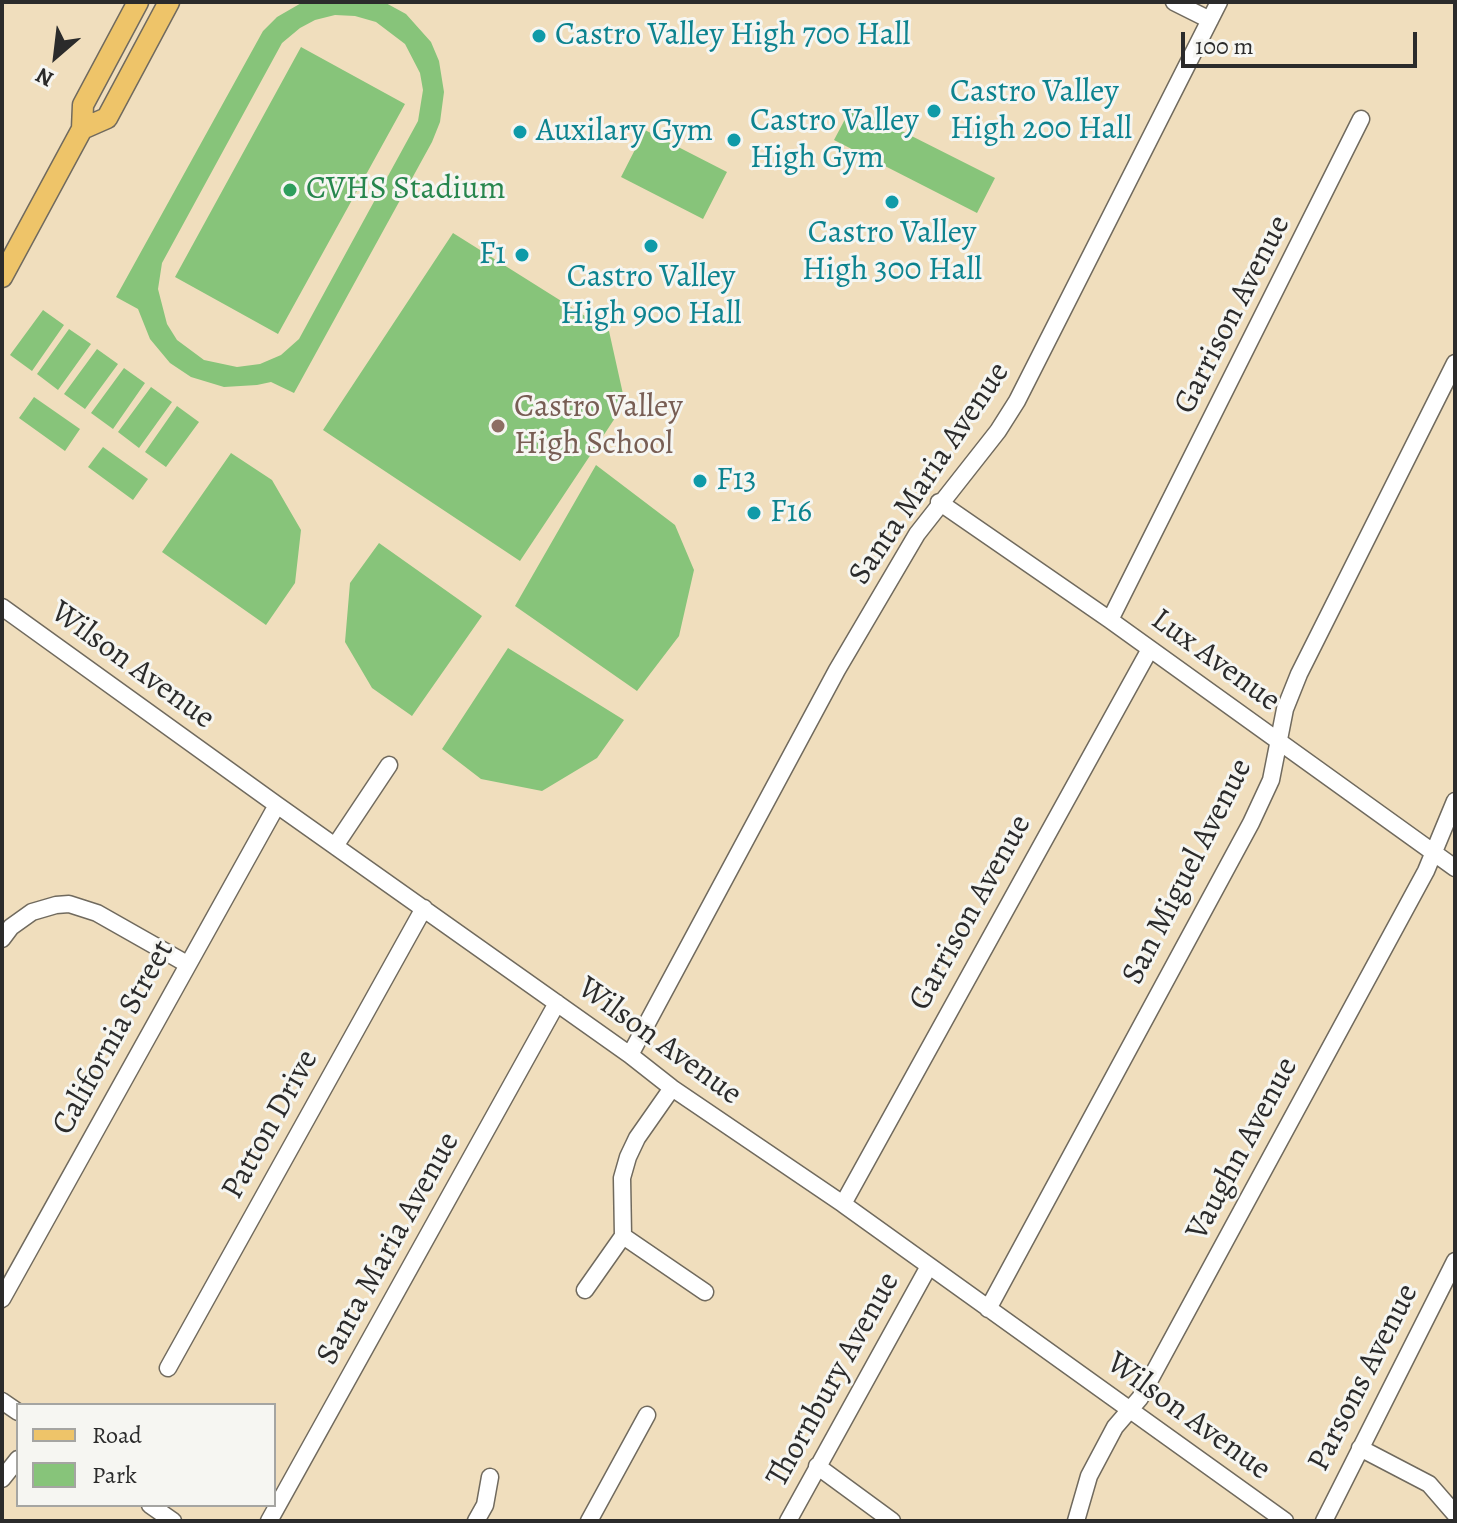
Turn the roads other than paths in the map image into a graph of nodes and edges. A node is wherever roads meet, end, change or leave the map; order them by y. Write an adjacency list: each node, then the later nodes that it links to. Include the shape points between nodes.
1 (138, 2): 7 (main road, via 83,105)
2 (169, 2): 7 (main road, via 107,118)
3 (1174, 2): 5 (street)
4 (1219, 2): 5 (street, Santa Maria Avenue)
5 (1210, 20): 10 (street, Santa Maria Avenue, via 1017,401)
6 (1361, 119): 12 (street, Garrison Avenue)
7 (82, 129): 8 (main road)
8 (2, 277)
9 (1455, 363): 14 (street, San Miguel Avenue, via 1299,674 1285,709)
10 (939, 502): 12 (street, Lux Avenue); 25 (street, Santa Maria Avenue, via 837,670)
11 (2, 607): 17 (street, Wilson Avenue)
12 (1110, 620): 13 (street, Lux Avenue)
13 (1150, 649): 14 (street, Lux Avenue); 27 (street, Garrison Avenue)
14 (1280, 743): 19 (street, Lux Avenue); 34 (street, San Miguel Avenue, via 1271,780 1251,823)
15 (389, 765): 18 (street)
16 (1455, 801): 19 (street, Vaughn Avenue)
17 (277, 805): 18 (street, Wilson Avenue); 23 (street, California Street)
18 (335, 846): 21 (street, Wilson Avenue)
19 (1435, 854): 20 (street, Lux Avenue); 36 (street, Vaughn Avenue)
20 (1455, 868)
21 (424, 908): 24 (street, Wilson Avenue); 35 (street, Patton Drive)
22 (2, 939): 23 (street, via 32,912 69,904 97,913)
23 (187, 964): 33 (street, California Street)
24 (557, 1003): 25 (street, Wilson Avenue); 46 (street, Santa Maria Avenue)
25 (630, 1055): 26 (street, Wilson Avenue)
26 (672, 1088): 27 (street, Wilson Avenue); 28 (street, via 628,1157 622,1178)
27 (843, 1204): 30 (street, Wilson Avenue)
28 (623, 1236): 31 (street); 32 (street)
29 (1455, 1261): 38 (street, Parsons Avenue)
30 (929, 1266): 34 (street, Wilson Avenue); 40 (street, Thornbury Avenue)
31 (585, 1290)
32 (705, 1292)
33 (2, 1299)
34 (988, 1309): 36 (street, Wilson Avenue)
35 (168, 1368)
36 (1130, 1410): 51 (street, Vaughn Avenue, via 1089,1476); 52 (street, Wilson Avenue)
37 (647, 1415): 48 (street)
38 (1360, 1448): 44 (street, via 1429,1484); 53 (street, Parsons Avenue)
39 (16, 1462): 42 (street)
40 (817, 1466): 49 (street, Thornbury Avenue); 50 (street)
41 (490, 1477): 47 (street)
42 (2, 1479)
43 (153, 1507): 45 (street)
44 (1455, 1514)
45 (173, 1521)
46 (269, 1521)
47 (476, 1521)
48 (589, 1521)
49 (788, 1521)
50 (892, 1521)
51 (1076, 1521)
52 (1285, 1521)
53 (1324, 1521)

